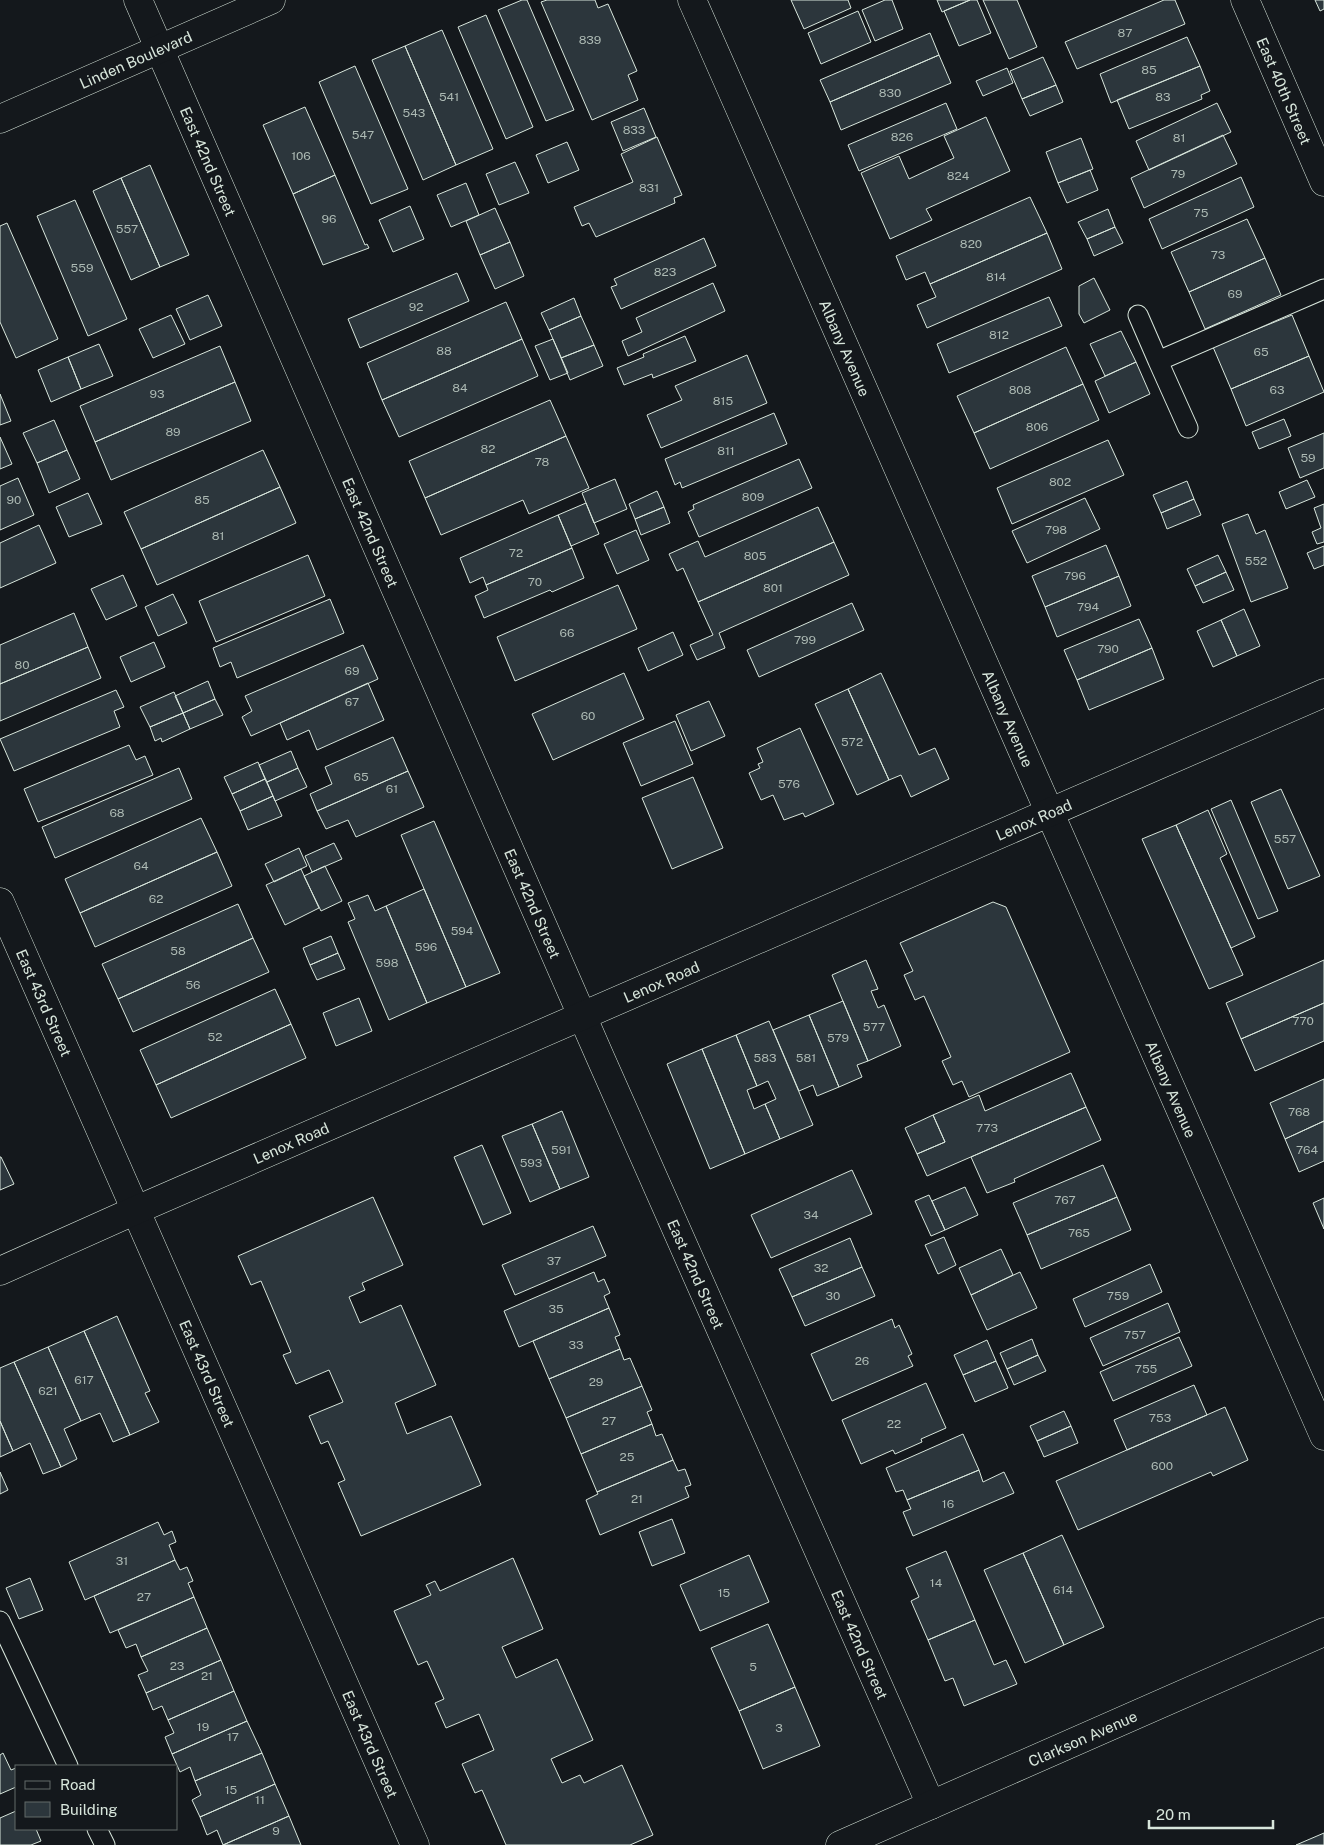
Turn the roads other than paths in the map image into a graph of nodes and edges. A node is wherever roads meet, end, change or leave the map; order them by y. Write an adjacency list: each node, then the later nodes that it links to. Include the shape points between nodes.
1 (138, 0): 5 (main road, East 42nd Street)
2 (271, 0): 5 (main road, Linden Boulevard)
3 (692, 0): 13 (main road, Albany Avenue)
4 (1244, 0): 7 (main road, East 40th Street)
5 (160, 48): 6 (main road, Linden Boulevard); 15 (main road, East 42nd Street)
6 (0, 119)
7 (1324, 182)
8 (1324, 289): 10 (lane)
9 (1138, 316): 10 (lane)
10 (1158, 361): 11 (lane)
11 (1188, 428)
12 (1324, 693): 13 (main road, Lenox Road)
13 (1050, 813): 15 (main road, Lenox Road); 18 (main road, Albany Avenue)
14 (0, 902): 16 (main road, East 43rd Street)
15 (582, 1015): 16 (main road, Lenox Road); 22 (main road, East 42nd Street)
16 (134, 1211): 17 (main road, Lenox Road); 25 (main road, East 43rd Street)
17 (0, 1271)
18 (1324, 1436)
19 (0, 1621): 21 (lane)
20 (1324, 1632): 22 (main road, Clarkson Avenue)
21 (68, 1765)
22 (931, 1805): 26 (main road, Clarkson Avenue)
23 (98, 1830): 24 (lane)
24 (105, 1845)
25 (415, 1845)
26 (840, 1845)

